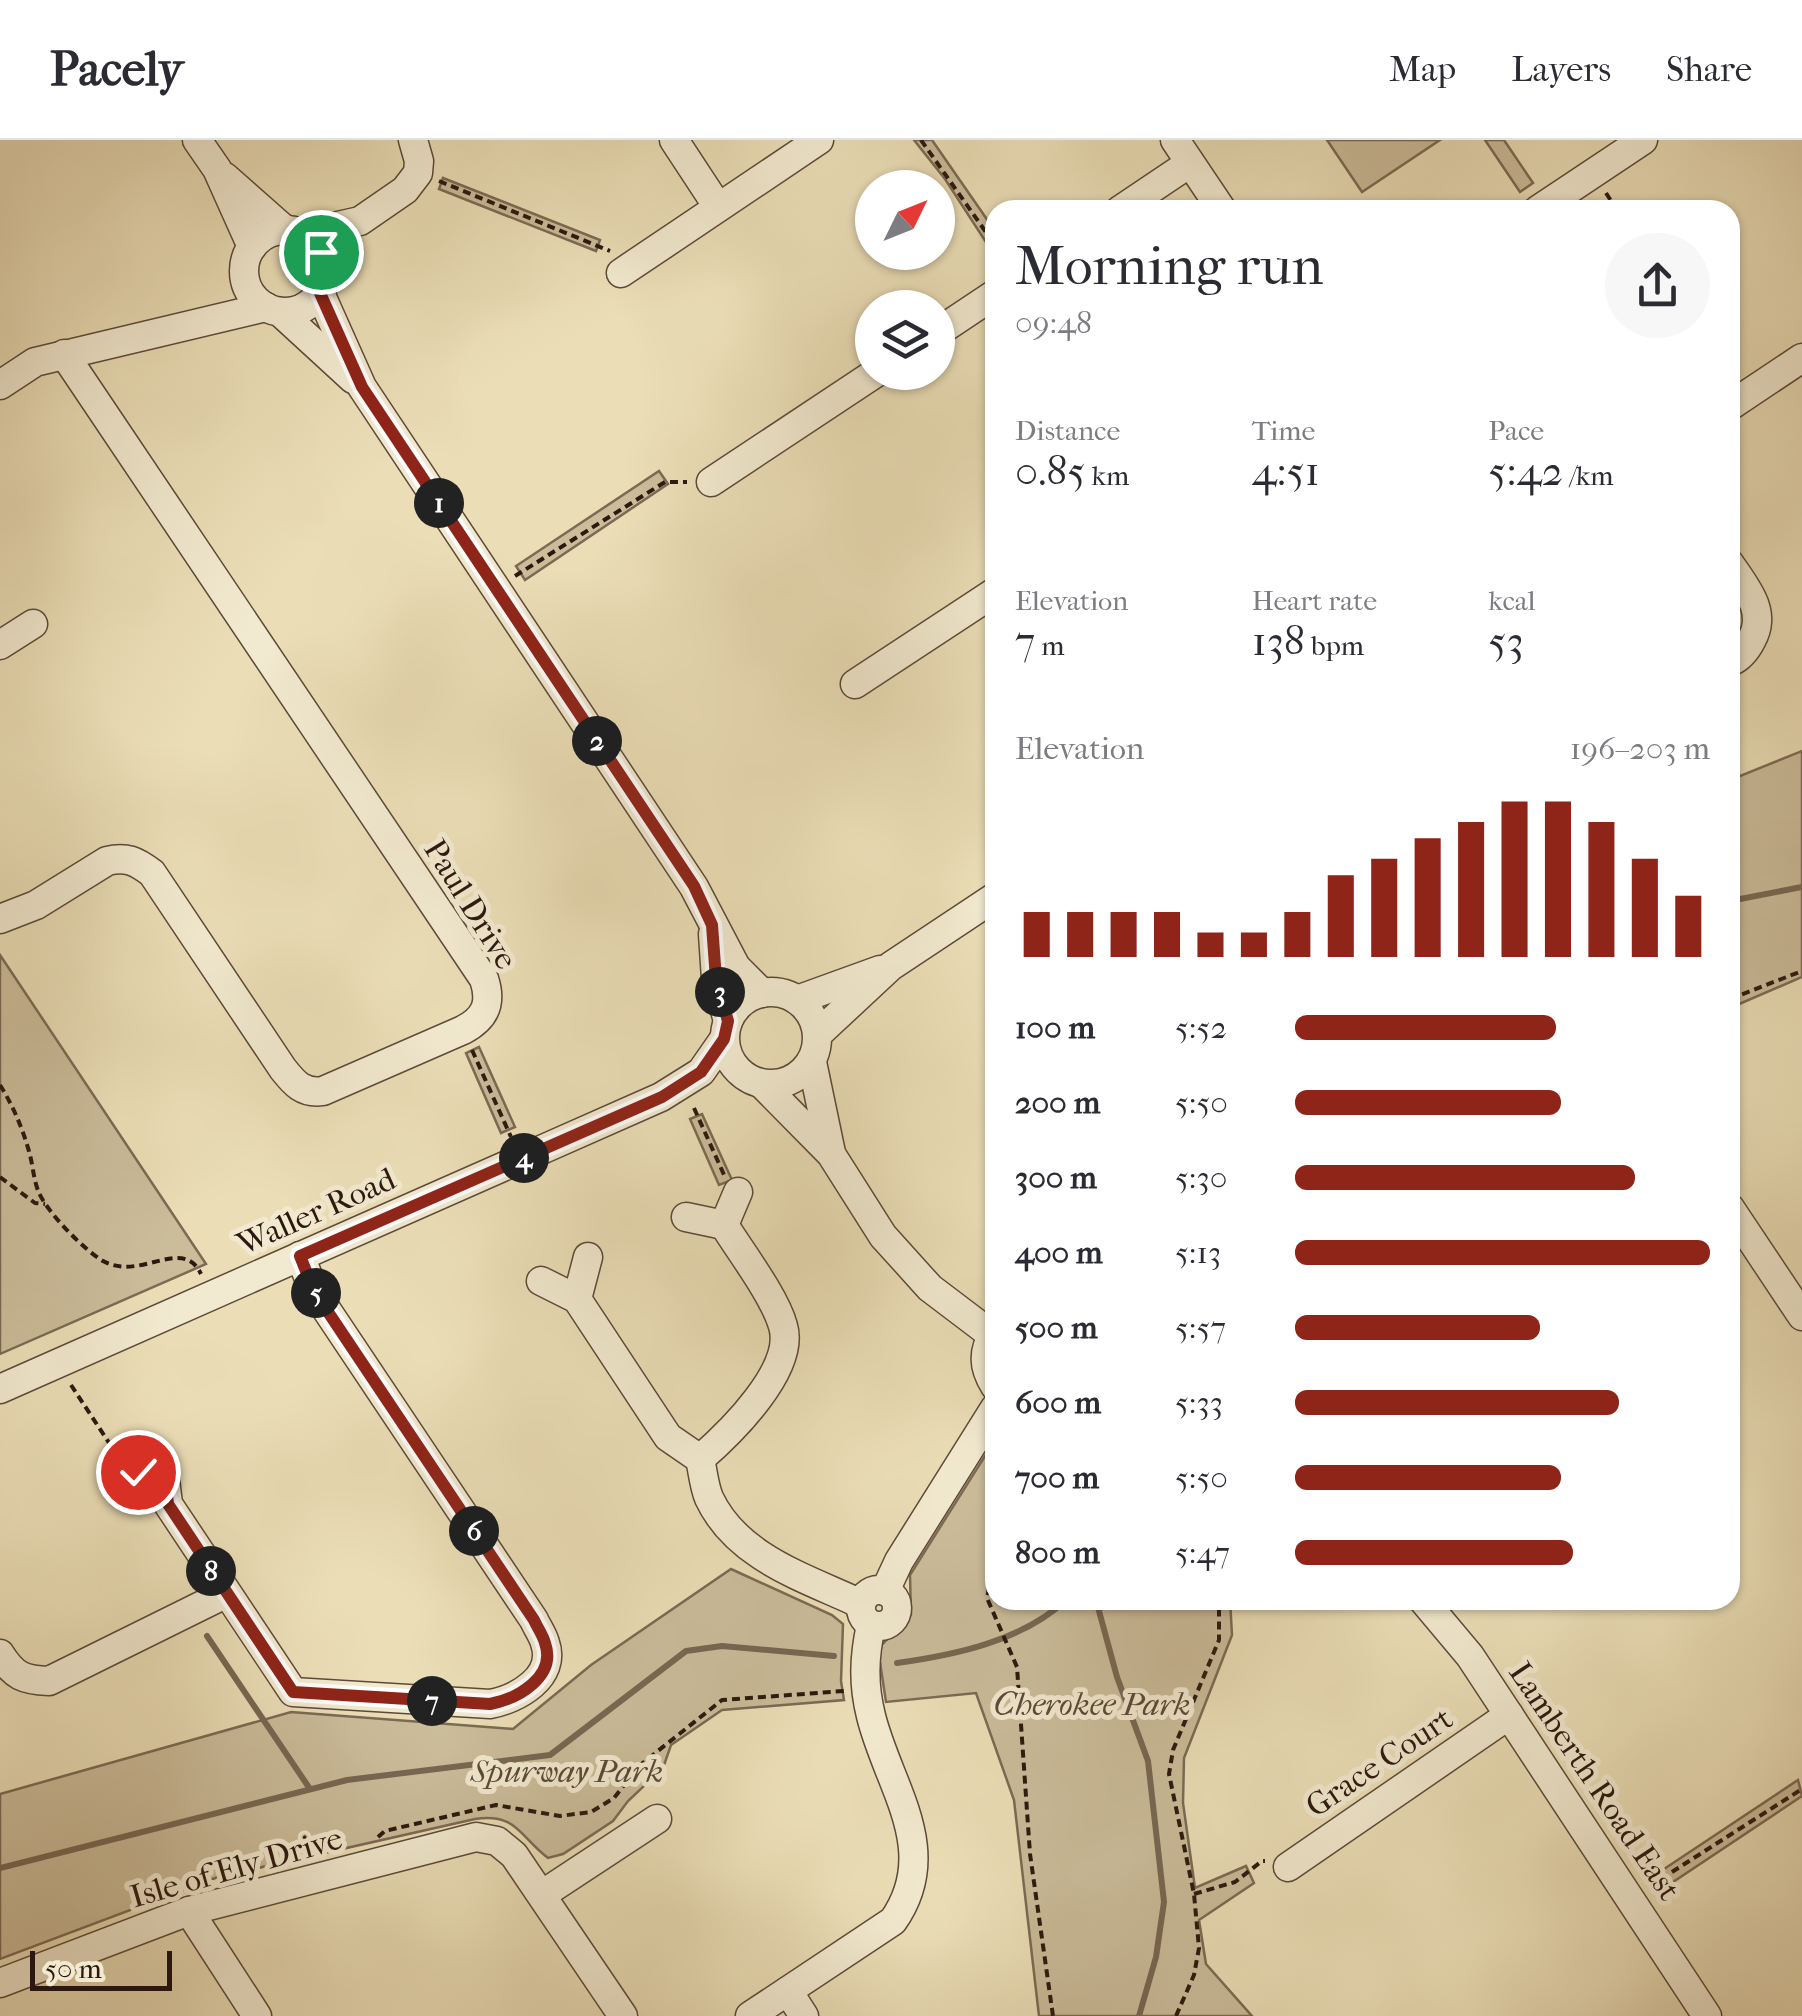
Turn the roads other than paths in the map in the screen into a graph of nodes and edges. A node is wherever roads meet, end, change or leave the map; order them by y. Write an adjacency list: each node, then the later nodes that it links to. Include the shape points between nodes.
1 (197, 140): 7 (street)
2 (413, 140): 12 (street, via 418,173 406,190)
3 (674, 140): 11 (street)
4 (819, 140): 11 (street)
5 (1642, 140): 10 (street)
6 (1183, 152): 8 (street); 9 (street)
7 (216, 169): 13 (street); 14 (street)
8 (1131, 200)
9 (1215, 200)
10 (1553, 200)
11 (718, 207): 15 (street)
12 (360, 221): 13 (street); 16 (street)
13 (294, 232): 14 (street, via 261,238); 16 (street, via 321,252)
14 (248, 258): 18 (street, via 250,291); 20 (street, via 220,304)
15 (622, 273)
16 (322, 285): 18 (street, via 303,308); 25 (street)
17 (985, 301): 19 (street)
18 (273, 309): 20 (street); 25 (street)
19 (955, 321)
20 (190, 326): 21 (street)
21 (64, 354): 23 (street, via 36,362); 35 (street, Paul Drive, via 484,978 484,1016 323,1091 304,1090 282,1069 140,864 107,861)
22 (1802, 358): 26 (street)
23 (0, 385)
24 (855, 386): 27 (street)
25 (362, 387): 36 (street, via 694,886)
26 (1740, 399)
27 (712, 482)
28 (1740, 579): 32 (street, via 1760,622)
29 (985, 599): 33 (street)
30 (33, 624): 31 (street)
31 (0, 646)
32 (1740, 656)
33 (855, 684)
34 (985, 903): 37 (street)
35 (0, 919)
36 (712, 925): 38 (street, via 736,967); 40 (street)
37 (891, 966): 39 (street); 41 (street)
38 (762, 993): 39 (street); 40 (street, via 736,1008)
39 (797, 1000): 41 (street, via 811,1015)
40 (726, 1030): 42 (street, via 734,1067); 43 (street, Waller Road, via 701,1072)
41 (815, 1048): 42 (street, via 791,1081); 44 (street)
42 (754, 1081): 43 (street, Waller Road); 44 (street)
43 (662, 1097): 49 (street, Waller Road)
44 (831, 1154): 54 (street, via 883,1236 930,1288)
45 (738, 1192): 48 (street)
46 (686, 1218): 48 (street)
47 (1740, 1223): 53 (street)
48 (724, 1225): 57 (street, via 780,1316 784,1348 757,1400)
49 (300, 1256): 55 (street, Waller Road); 59 (street, via 314,1291 534,1620 547,1647 544,1667 531,1687 490,1704 293,1692)
50 (588, 1256): 52 (street)
51 (541, 1281): 52 (street)
52 (577, 1299): 57 (street, via 668,1437)
53 (1802, 1316)
54 (985, 1328)
55 (0, 1389)
56 (985, 1424): 60 (street)
57 (700, 1459): 60 (street, via 708,1495 738,1538 766,1560)
58 (164, 1471): 59 (street, via 168,1504)
59 (226, 1594): 62 (street, via 49,1681 13,1674)
60 (872, 1606): 69 (street, via 863,1660 866,1692 904,1804 912,1885 893,1920)
61 (1431, 1610): 63 (street, Lamberth Road East)
62 (0, 1654)
63 (1510, 1715): 65 (street, Grace Court); 70 (street, Lamberth Road East)
64 (657, 1819): 66 (street)
65 (1288, 1867)
66 (543, 1894): 67 (street, Isle of Ely Drive, via 514,1855 497,1841 476,1837); 72 (street)
67 (189, 1911): 68 (street, Isle of Ely Drive); 71 (street)
68 (0, 1983)
69 (788, 1992): 73 (street); 74 (street)
70 (1708, 2013)
71 (256, 2016)
72 (623, 2016)
73 (750, 2016)
74 (804, 2016)

